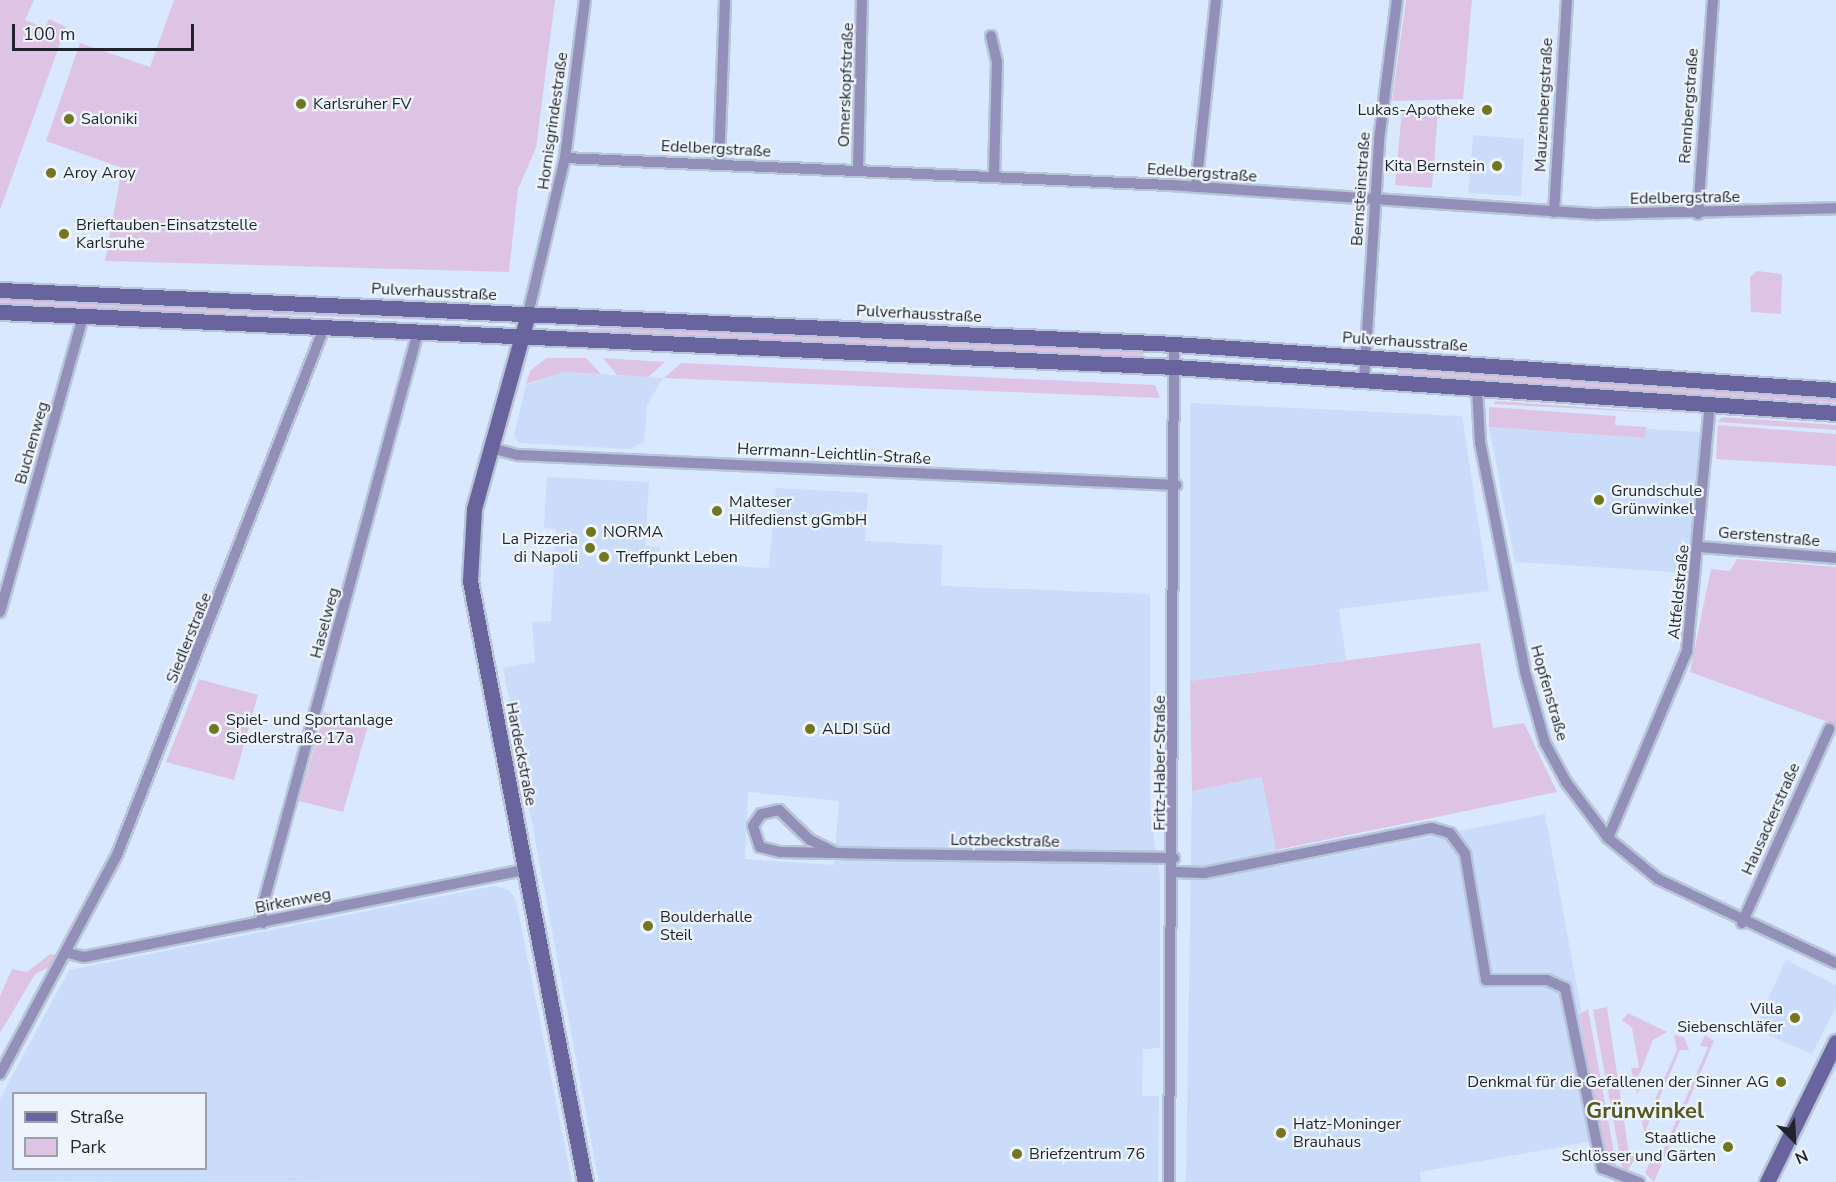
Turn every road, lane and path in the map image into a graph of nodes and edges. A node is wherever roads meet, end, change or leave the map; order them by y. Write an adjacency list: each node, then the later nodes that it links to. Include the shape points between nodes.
1 (585, 0): 9 (street, Hornisgrindestraße)
2 (725, 0): 10 (street)
3 (862, 0): 11 (street, Omerskopfstraße)
4 (1216, 0): 13 (street)
5 (1397, 0): 14 (street, Bernsteinstraße)
6 (1567, 0): 16 (street, Mauzenbergstraße)
7 (1713, 0): 17 (street, Rennbergstraße)
8 (992, 36): 12 (street, via 997,62)
9 (565, 158): 10 (street, Edelbergstraße); 20 (street, Hornisgrindestraße)
10 (719, 164): 11 (street, Edelbergstraße)
11 (858, 171): 12 (street, Edelbergstraße)
12 (994, 176): 13 (street, Edelbergstraße)
13 (1196, 187): 14 (street, Edelbergstraße)
14 (1374, 200): 16 (street, Edelbergstraße); 26 (street, Bernsteinstraße)
15 (1836, 208): 17 (street, Edelbergstraße)
16 (1554, 212): 17 (street, Edelbergstraße)
17 (1698, 214)
18 (0, 290): 20 (main road, Pulverhausstraße)
19 (0, 312): 21 (main road)
20 (528, 314): 24 (main road, Hardeckstraße); 25 (main road, Pulverhausstraße)
21 (83, 317): 22 (main road); 37 (street, Buchenweg)
22 (324, 328): 23 (main road); 46 (street, Siedlerstraße, via 137,808)
23 (418, 332): 24 (main road); 45 (street, Haselweg, via 261,912)
24 (524, 337): 27 (main road); 33 (main road, Hardeckstraße)
25 (1174, 344): 26 (main road, Pulverhausstraße); 27 (street, Fritz-Haber-Straße)
26 (1366, 357): 28 (street, Bernsteinstraße); 30 (main road, Pulverhausstraße)
27 (1174, 367): 28 (main road); 34 (street, Fritz-Haber-Straße)
28 (1364, 381): 29 (main road)
29 (1477, 388): 31 (main road); 39 (street, Hopfenstraße, via 1480,442 1538,720 1556,767)
30 (1836, 390)
31 (1710, 404): 32 (main road); 35 (street, Altfeldstraße)
32 (1836, 413)
33 (491, 448): 34 (street, Herrmann-Leichtlin-Straße, via 518,455); 42 (main road, Hardeckstraße, via 472,519 470,581)
34 (1176, 485): 41 (street, Fritz-Haber-Straße)
35 (1700, 547): 36 (street, Gerstenstraße); 39 (street, Altfeldstraße, via 1688,651)
36 (1836, 558)
37 (0, 612)
38 (1829, 729): 44 (street, Hausackerstraße)
39 (1608, 838): 44 (street, Hopfenstraße, via 1658,879)
40 (836, 853): 40 (street, Lotzbeckstraße, via 810,840 779,810 761,814 753,826 755,840 768,850); 41 (street, Lotzbeckstraße)
41 (1174, 858): 43 (street, Fritz-Haber-Straße)
42 (525, 870): 45 (street, Birkenweg); 50 (main road, Hardeckstraße)
43 (1174, 872): 51 (street, Fritz-Haber-Straße); 52 (street, via 1204,873 1432,828 1450,832 1465,854 1486,980 1547,980 1565,988 1602,1168)
44 (1742, 922): 47 (street, Hopfenstraße)
45 (263, 923): 46 (street, Birkenweg, via 84,957)
46 (68, 953): 49 (street, Siedlerstraße)
47 (1836, 963)
48 (1836, 1042): 53 (main road)
49 (0, 1074)
50 (585, 1182)
51 (1169, 1182)
52 (1639, 1182)
53 (1767, 1182)

